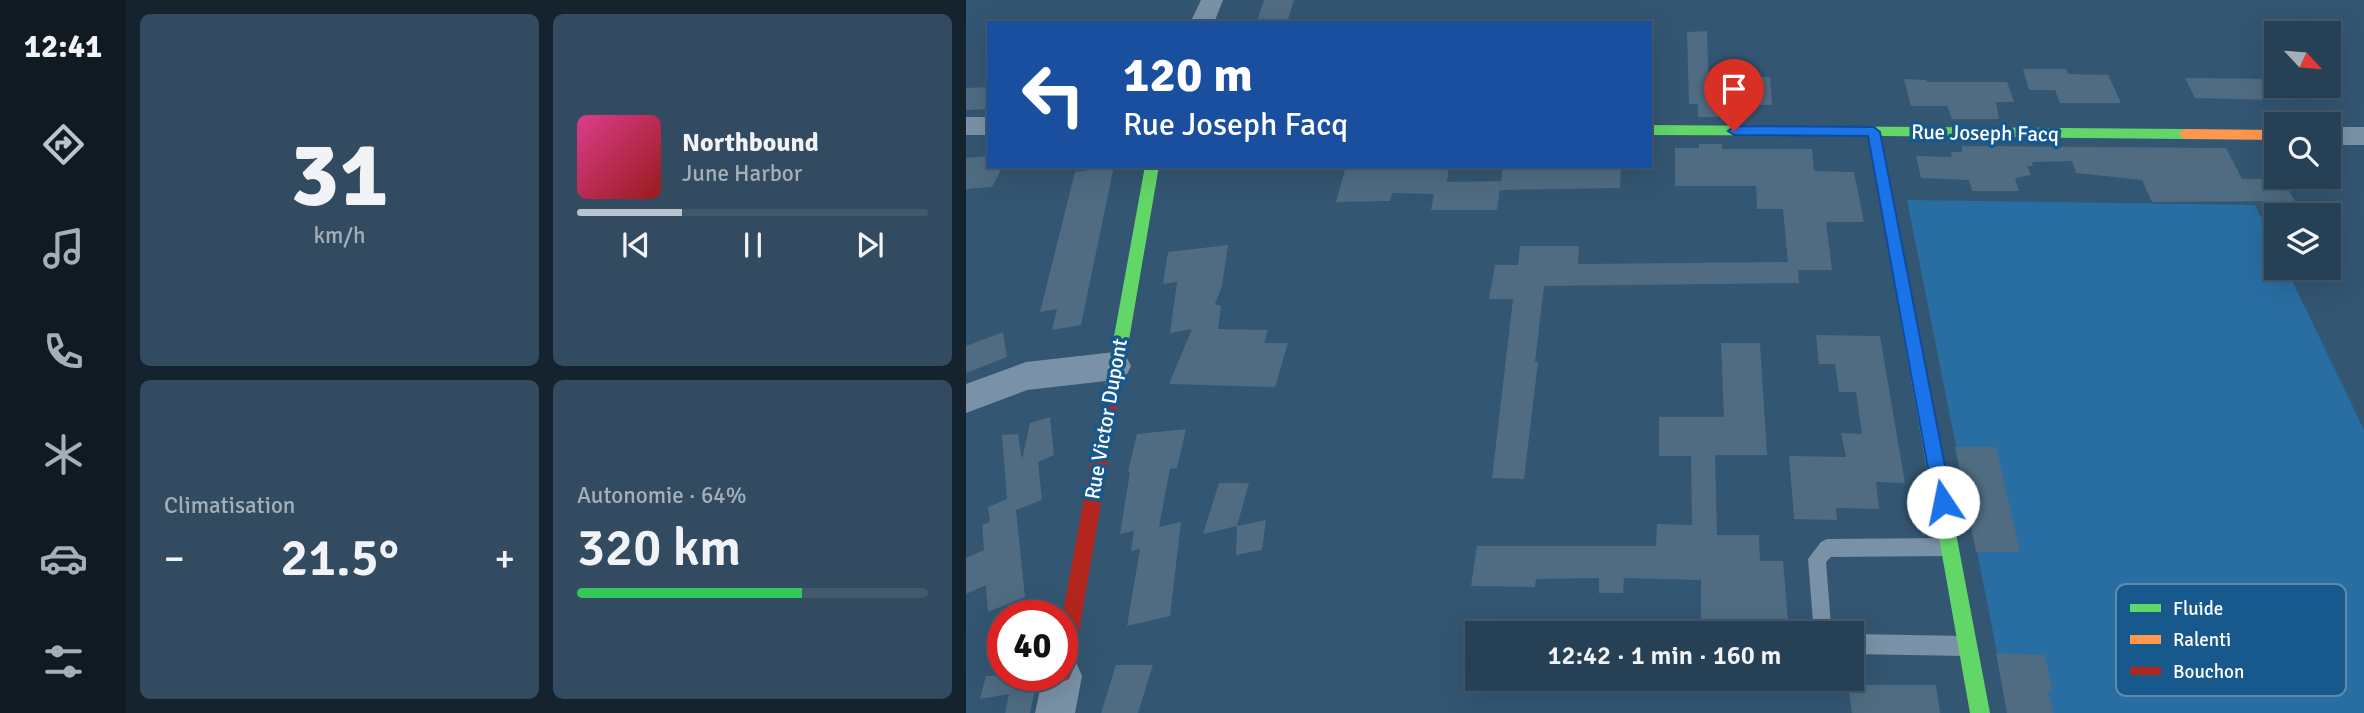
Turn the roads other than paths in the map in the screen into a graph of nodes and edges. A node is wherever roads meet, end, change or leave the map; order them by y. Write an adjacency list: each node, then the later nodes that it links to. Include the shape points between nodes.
1 (1212, 0): 2 (street)
2 (1203, 21)
3 (966, 125): 4 (street)
4 (987, 126)
5 (1652, 130): 6 (street, Rue Joseph Facq)
6 (1874, 132): 7 (street, Rue Joseph Facq); 13 (street)
7 (2264, 135)
8 (2341, 136): 9 (street)
9 (2364, 136)
10 (1152, 168): 11 (street, Rue Victor Dupont)
11 (1115, 366): 12 (street, via 1026,376); 14 (street, Rue Victor Dupont)
12 (966, 398)
13 (1952, 547): 15 (lane, via 1827,548 1817,559); 17 (street)
14 (1075, 600)
15 (1821, 621)
16 (1864, 645): 17 (lane)
17 (1969, 646): 20 (street)
18 (1059, 691): 19 (street, Rue Victor Dupont)
19 (1055, 713)
20 (1980, 713)

